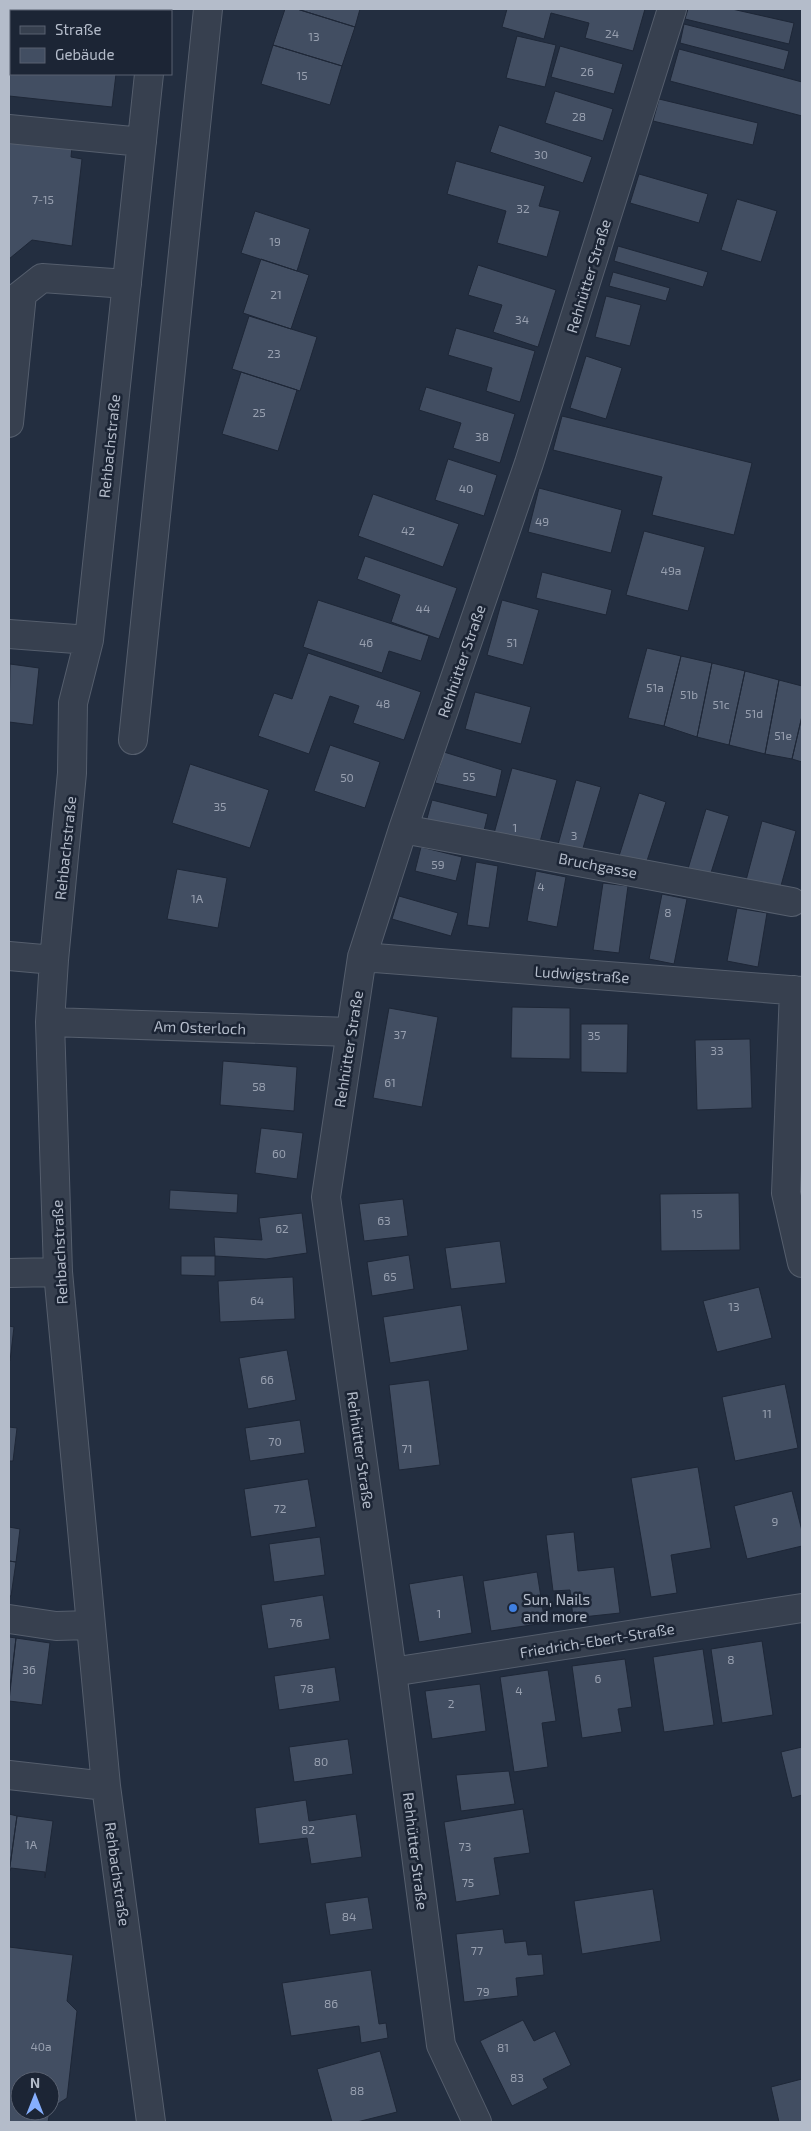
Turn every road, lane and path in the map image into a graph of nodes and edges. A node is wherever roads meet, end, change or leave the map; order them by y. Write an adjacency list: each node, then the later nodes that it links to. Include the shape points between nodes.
1 (208, 9): 11 (street)
2 (672, 9): 12 (street, Rehhütter Straße, via 529,463)
3 (149, 75): 5 (street, Rehbachstraße)
4 (9, 129): 5 (street)
5 (142, 142): 6 (street, Rehbachstraße)
6 (127, 284): 7 (street, via 42,278); 10 (street, Rehbachstraße)
7 (15, 299): 8 (street)
8 (9, 423)
9 (9, 634): 10 (street)
10 (89, 640): 16 (street, Rehbachstraße, via 73,702 72,773)
11 (133, 740)
12 (403, 828): 13 (street, Bruchgasse); 15 (street, Rehhütter Straße)
13 (792, 902)
14 (9, 956): 16 (street)
15 (362, 957): 17 (street, Ludwigstraße); 19 (street, Rehhütter Straße)
16 (54, 960): 18 (street, Rehbachstraße)
17 (798, 991): 20 (street, via 786,1192)
18 (50, 1022): 19 (street, Am Osterloch); 21 (street, Rehbachstraße)
19 (350, 1032): 26 (street, Rehhütter Straße, via 326,1197)
20 (802, 1263)
21 (58, 1272): 22 (street); 25 (street, Rehbachstraße)
22 (9, 1273)
23 (802, 1608): 26 (street, Friedrich-Ebert-Straße)
24 (9, 1619): 25 (street, via 56,1626)
25 (90, 1625): 28 (street, Rehbachstraße)
26 (392, 1672): 30 (street, Rehhütter Straße, via 441,2045)
27 (9, 1776): 28 (street)
28 (106, 1786): 29 (street, Rehbachstraße)
29 (151, 2122)
30 (476, 2122)

